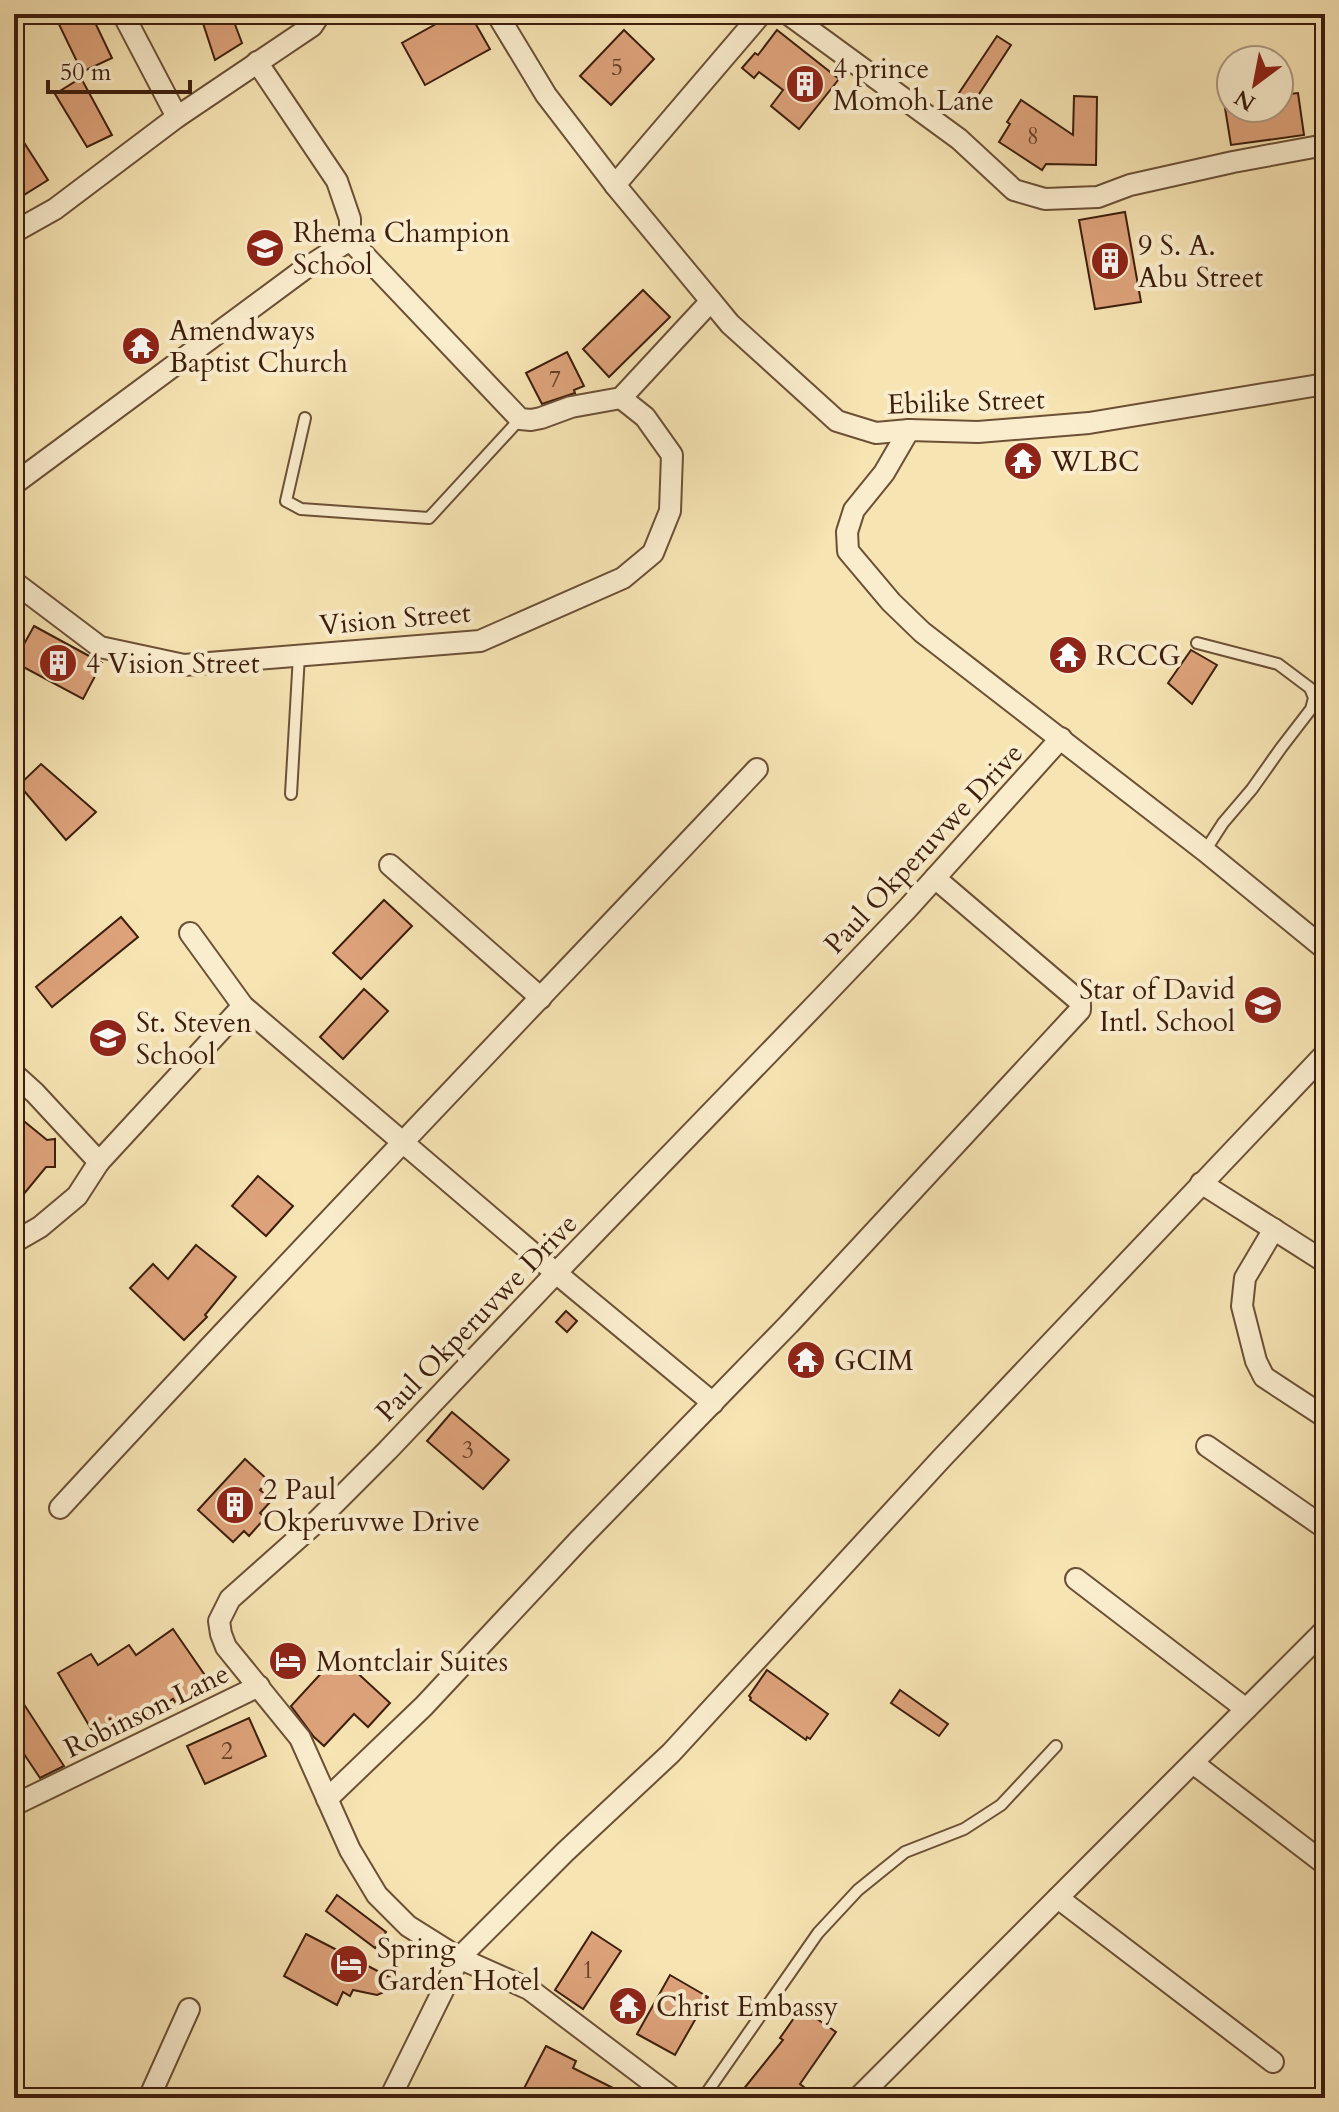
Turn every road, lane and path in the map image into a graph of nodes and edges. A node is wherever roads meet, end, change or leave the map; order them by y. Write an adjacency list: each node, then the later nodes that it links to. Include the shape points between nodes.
1 (123, 14): 7 (street)
2 (320, 14): 6 (street, via 312,26)
3 (497, 14): 9 (street, Ebilike Street, via 546,95)
4 (761, 14): 9 (street)
5 (788, 14): 8 (street, via 959,139 1014,190 1045,199 1098,197 1130,185)
6 (257, 62): 7 (street); 11 (street, via 337,181 350,219)
7 (177, 117): 10 (street, via 55,209)
8 (1325, 145)
9 (615, 185): 12 (street, Ebilike Street)
10 (14, 232)
11 (350, 240): 16 (street); 18 (street)
12 (711, 301): 14 (street); 17 (street, Ebilike Street, via 837,421 876,433)
13 (1325, 384): 17 (street, Ebilike Street, via 1089,423 978,432)
14 (621, 398): 16 (street); 21 (street, Vision Street, via 645,417 672,455 670,511 653,553 623,578 480,641)
15 (305, 418): 16 (lane, via 286,501 301,509 429,518)
16 (520, 419)
17 (909, 430): 24 (street, via 854,510 848,551 922,632)
18 (14, 484)
19 (14, 582): 21 (street, Vision Street, via 100,647 184,665)
20 (1197, 643): 22 (lane, via 1278,664 1310,688)
21 (299, 655): 26 (lane)
22 (1314, 698): 23 (lane); 27 (lane)
23 (1325, 707)
24 (1061, 738): 27 (street); 29 (street, Paul Okperuvwe Drive)
25 (757, 769): 32 (street)
26 (291, 794)
27 (1205, 851): 31 (street)
28 (390, 865): 32 (street)
29 (935, 878): 42 (street, Paul Okperuvwe Drive); 43 (street, via 1078,1000 1080,1010)
30 (190, 933): 33 (street)
31 (1325, 949)
32 (541, 998): 36 (street)
33 (243, 1006): 36 (street); 37 (street)
34 (1325, 1054): 38 (street)
35 (14, 1074): 37 (street)
36 (404, 1143): 42 (street); 46 (street)
37 (99, 1162): 40 (street, via 77,1196)
38 (1201, 1183): 39 (street); 58 (street, via 671,1753)
39 (1274, 1229): 41 (street); 44 (street, via 1245,1278 1242,1306 1256,1361 1264,1377)
40 (14, 1242)
41 (1325, 1262)
42 (556, 1273): 43 (street); 50 (street, Paul Okperuvwe Drive, via 323,1515 230,1599 219,1621 221,1634)
43 (713, 1403): 54 (street, via 424,1706)
44 (1325, 1417)
45 (1207, 1446): 47 (street)
46 (60, 1508)
47 (1325, 1528)
48 (1076, 1579): 51 (street)
49 (1325, 1630): 51 (street)
50 (259, 1686): 54 (street, Paul Okperuvwe Drive, via 300,1738); 55 (street, Robinson Lane)
51 (1246, 1709): 53 (street)
52 (1056, 1746): 64 (lane, via 1001,1805 964,1829 905,1852 858,1890 818,1933)
53 (1193, 1763): 56 (street); 57 (street)
54 (327, 1799): 58 (street, Paul Okperuvwe Drive, via 377,1895 408,1926)
55 (14, 1805)
56 (1325, 1864)
57 (1058, 1898): 60 (street); 65 (street)
58 (459, 1958): 62 (street); 63 (street, Paul Okperuvwe Drive, via 529,1989)
59 (189, 2009): 61 (street)
60 (1273, 2062)
61 (149, 2098)
62 (390, 2098)
63 (673, 2098)
64 (703, 2098)
65 (858, 2098)

